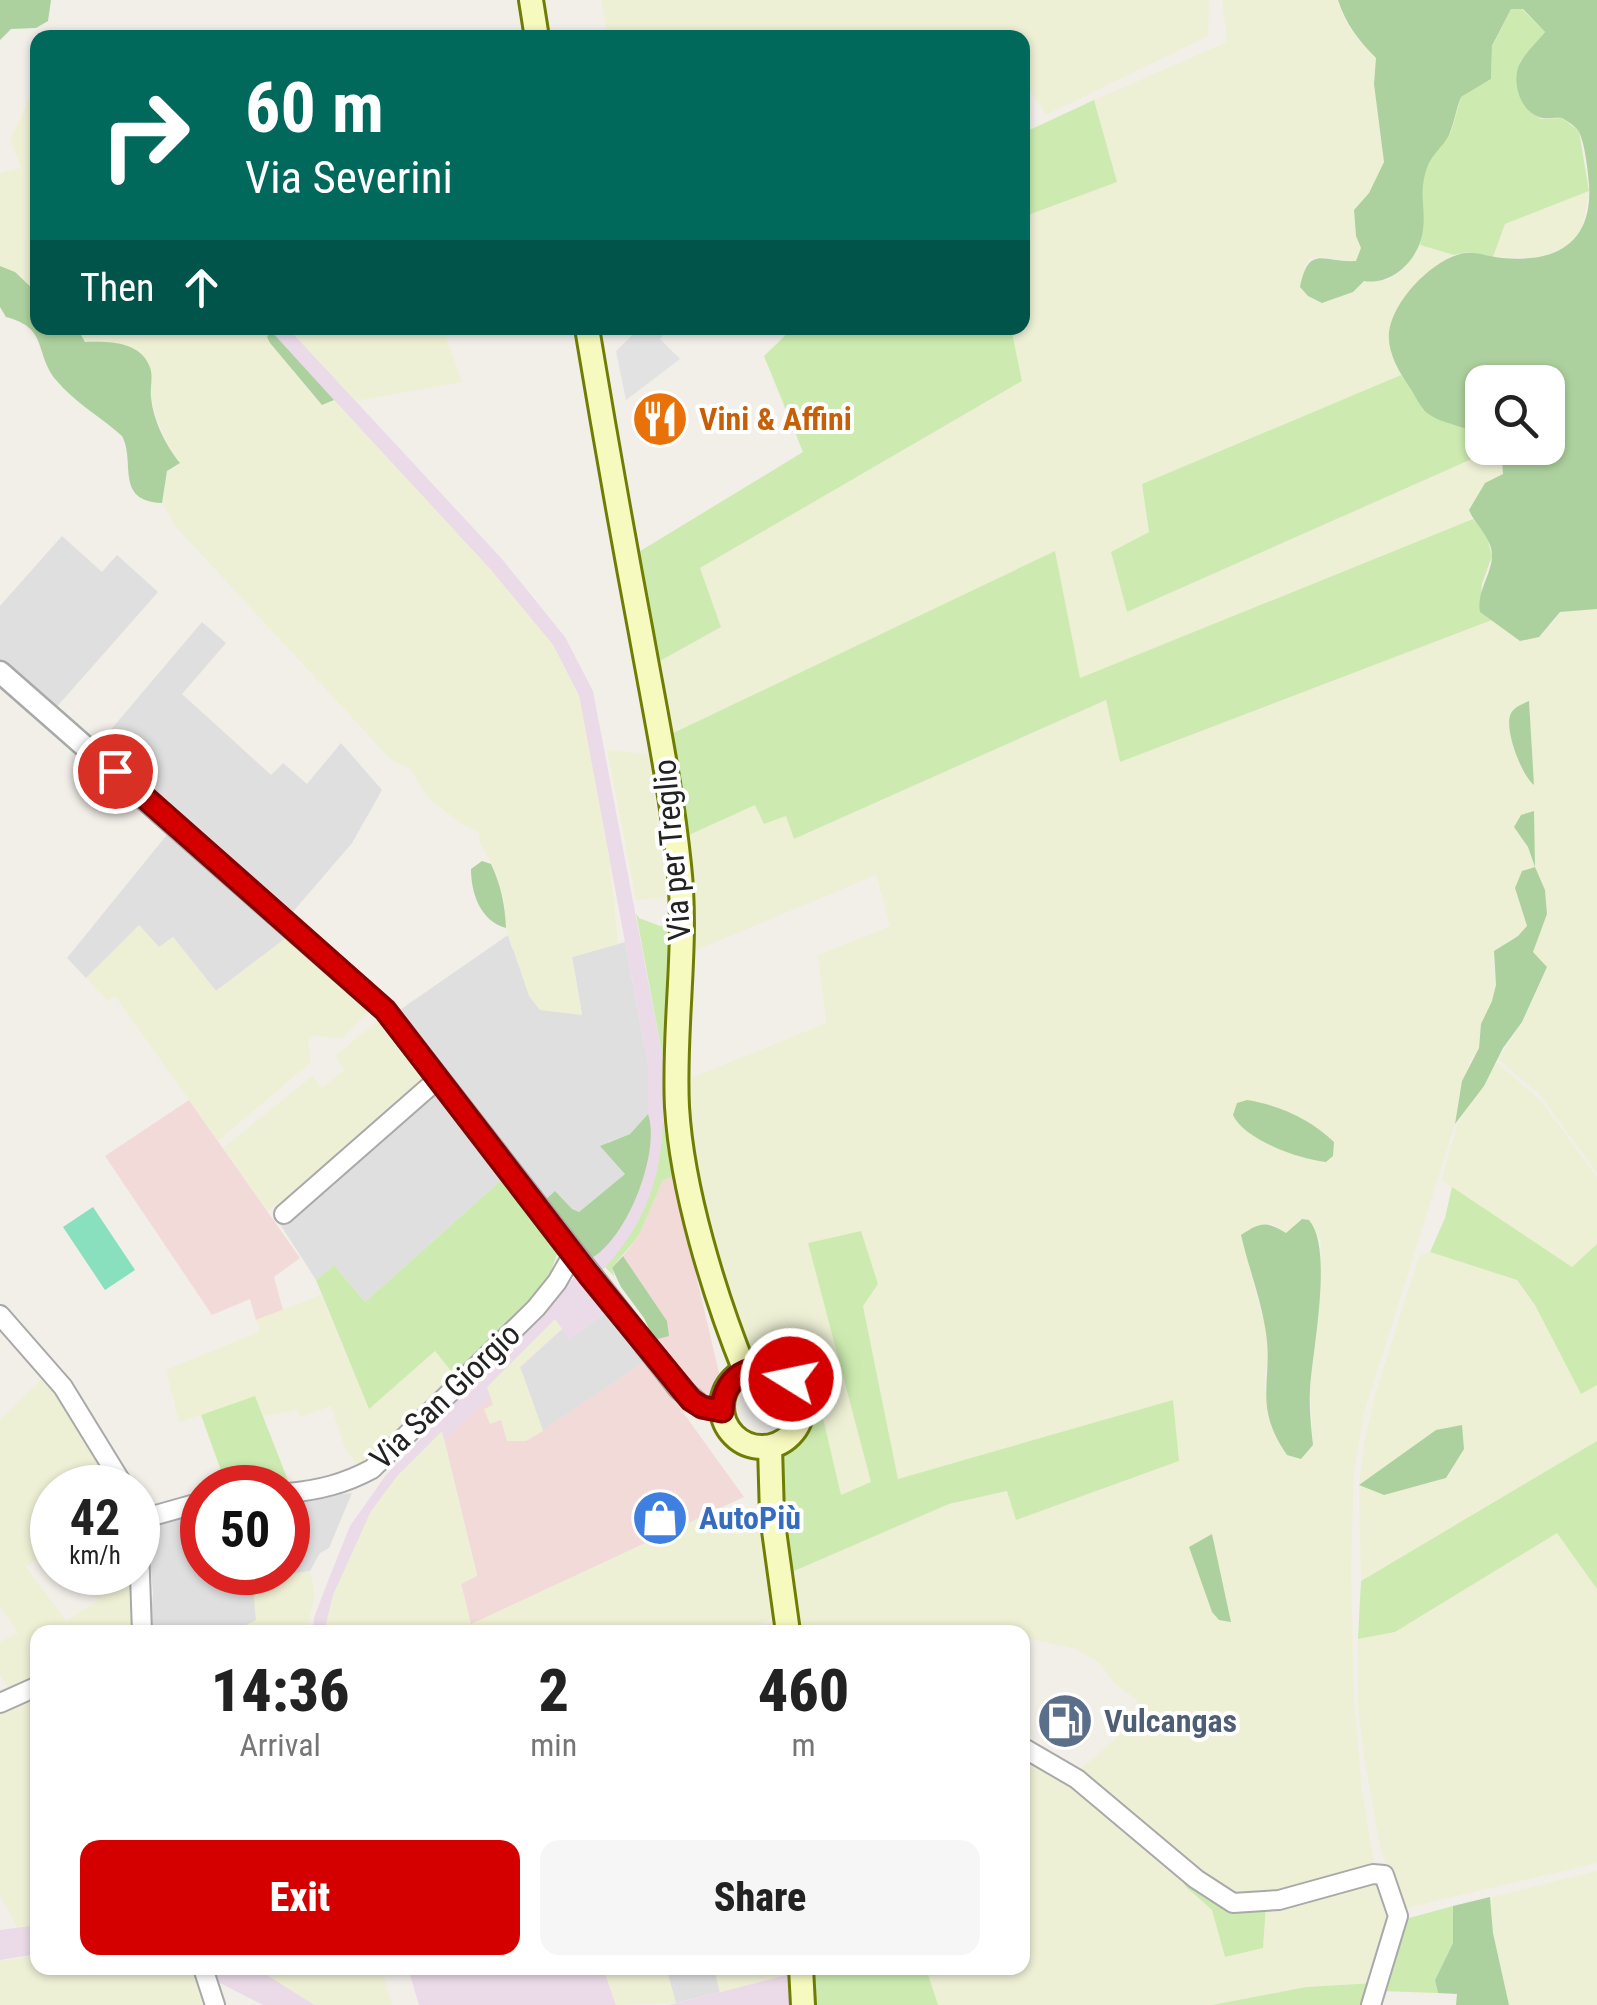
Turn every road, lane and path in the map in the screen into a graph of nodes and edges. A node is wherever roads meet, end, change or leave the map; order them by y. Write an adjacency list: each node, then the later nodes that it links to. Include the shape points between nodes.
1 (531, 0): 2 (main road)
2 (536, 30)
3 (588, 335): 9 (main road, Via per Treglio, via 676,831 682,900 679,1129 712,1275)
4 (0, 672): 5 (street, via 385,1010)
5 (438, 1078): 6 (street); 7 (street)
6 (284, 1214)
7 (573, 1254): 10 (street, via 691,1400); 13 (street, Via San Giorgio, via 536,1308 372,1469)
8 (0, 1315): 12 (street, via 64,1387)
9 (745, 1370): 10 (main road, via 725,1391); 11 (main road, via 781,1372 802,1401 791,1435)
10 (722, 1411): 11 (main road, via 734,1436 750,1446)
11 (770, 1446): 16 (main road)
12 (111, 1465)
13 (310, 1491)
14 (141, 1595): 15 (street)
15 (142, 1625)
16 (787, 1625)
17 (30, 1690): 18 (street)
18 (0, 1703)
19 (1030, 1752): 24 (street, via 1076,1779 1233,1903 1280,1900 1384,1875 1398,1916)
20 (205, 1975): 22 (street)
21 (802, 1975): 23 (main road)
22 (215, 2005)
23 (803, 2005)
24 (1372, 2005)

